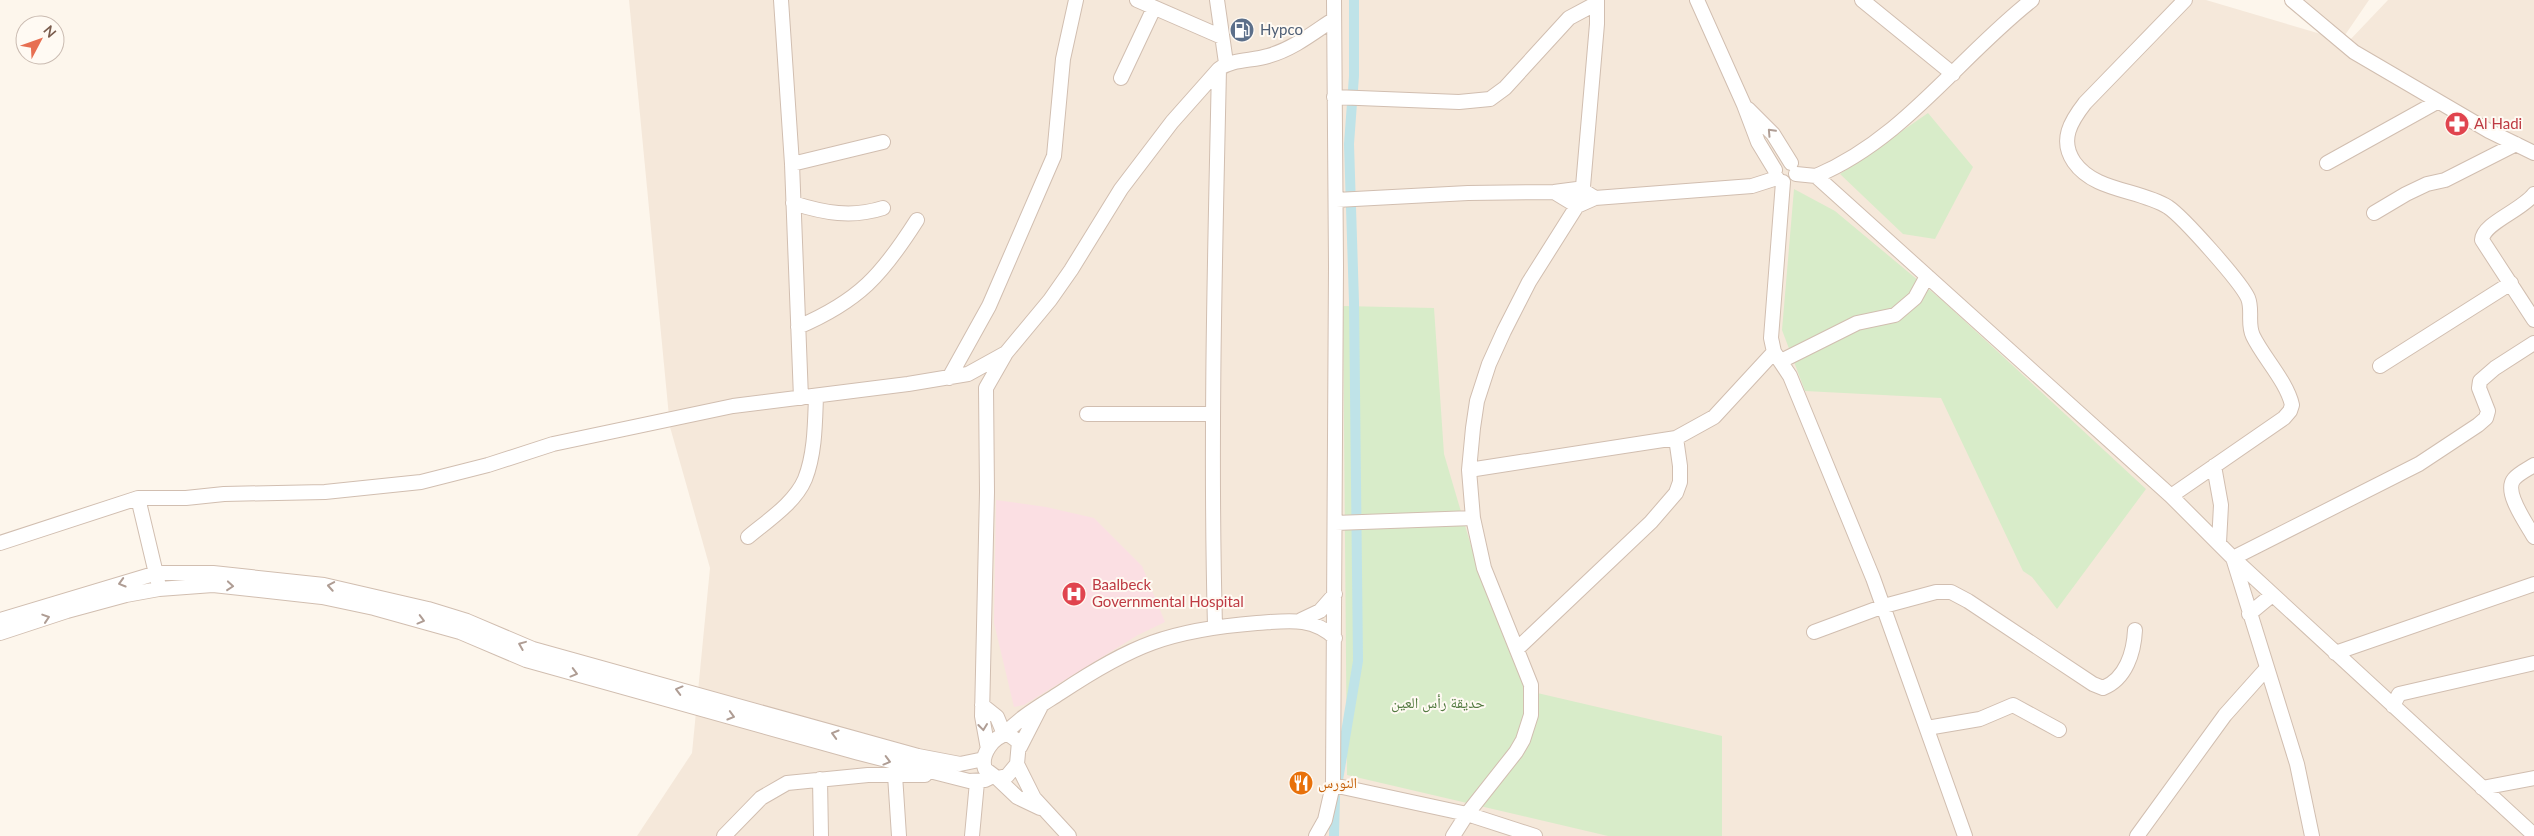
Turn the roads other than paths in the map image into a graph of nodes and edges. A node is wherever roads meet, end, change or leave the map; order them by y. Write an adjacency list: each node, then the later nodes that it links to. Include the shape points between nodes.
1 (781, 0): 27 (street)
2 (1076, 0): 49 (street, via 1063,59 1054,156 989,306)
3 (1137, 0): 12 (street)
4 (1217, 0): 16 (street)
5 (1334, 0): 14 (street)
6 (1697, 0): 22 (street)
7 (1862, 0): 18 (street)
8 (2032, 0): 18 (street)
9 (2185, 0): 57 (street, via 2096,90 2072,122 2066,141 2070,156 2086,174 2173,211 2232,276 2248,299 2252,333 2292,408 2284,418)
10 (2292, 0): 21 (street, via 2354,52)
11 (1597, 2): 13 (street); 15 (street)
12 (1154, 8): 16 (street); 19 (street)
13 (1569, 18): 15 (street); 20 (street, via 1490,100)
14 (1334, 19): 17 (street, via 1281,52); 20 (street)
15 (1598, 24): 31 (street)
16 (1222, 37): 17 (street)
17 (1222, 66): 45 (street, via 1172,122 1121,189 1050,300); 54 (street)
18 (1953, 74): 29 (street, via 1900,124 1845,163)
19 (1121, 78)
20 (1348, 98): 34 (street)
21 (2437, 102): 24 (street); 26 (street)
22 (1744, 105): 28 (street, one-way to 22, via 1773,134); 30 (street, via 1758,142)
23 (883, 142): 27 (street)
24 (2516, 144): 25 (street); 38 (street, via 2445,180 2406,194)
25 (2534, 153)
26 (2327, 163)
27 (792, 164): 35 (street)
28 (1794, 169): 29 (street); 30 (street, via 1791,181); 30 (street, via 1780,163)
29 (1816, 176): 40 (street)
30 (1778, 177): 31 (street, via 1752,186); 46 (street, via 1780,244 1772,325)
31 (1585, 189): 32 (street); 37 (street); 37 (street)
32 (1554, 192): 34 (street); 37 (street)
33 (2534, 194): 41 (street, via 2518,210 2488,226 2482,235 2484,246)
34 (1349, 199): 62 (street)
35 (793, 202): 36 (street, via 820,211 848,214); 43 (street)
36 (883, 208)
37 (1572, 208): 58 (street, via 1529,282 1489,364 1477,401)
38 (2374, 214)
39 (917, 220): 43 (street, via 892,259 872,281 827,315)
40 (1927, 276): 46 (street, via 1915,298 1895,315 1857,323); 59 (street)
41 (2510, 283): 42 (street); 47 (street)
42 (2534, 320)
43 (798, 327): 52 (street)
44 (2534, 344): 67 (street, via 2480,381 2479,388 2488,411 2478,425 2419,464)
45 (1006, 353): 48 (street); 50 (street)
46 (1778, 356): 55 (street, via 1714,416); 73 (street, via 1790,376)
47 (2380, 366)
48 (968, 374): 49 (street); 50 (street)
49 (949, 378): 51 (street)
50 (986, 388): 88 (street)
51 (816, 396): 52 (street); 63 (street, via 815,431 804,480 790,500)
52 (801, 398): 60 (street, via 733,406 652,422 553,444 421,482 325,492)
53 (1087, 414): 54 (street)
54 (1212, 414): 77 (street)
55 (1676, 438): 58 (street); 82 (street, via 1680,482 1676,493)
56 (2534, 465): 64 (street, via 2514,479 2511,486 2514,501)
57 (2214, 466): 59 (street); 66 (street, via 2221,505)
58 (1469, 470): 61 (street)
59 (2171, 496): 66 (street)
60 (138, 498): 65 (street); 68 (street)
61 (1473, 518): 62 (street); 82 (street, via 1484,568)
62 (1340, 523): 71 (street)
63 (748, 537)
64 (2534, 537)
65 (0, 542)
66 (2220, 543): 67 (street)
67 (2233, 558): 72 (street); 74 (street)
68 (157, 573): 70 (street); 75 (street, one-way to 75); 90 (street, one-way to 68, via 533,649 466,621 363,593 259,576 213,572)
69 (2534, 584): 83 (street)
70 (159, 589): 80 (street, one-way to 70, via 67,611); 90 (street, one-way to 90, via 213,585 322,597 374,608 460,632 526,660)
71 (1334, 594): 76 (street, via 1320,610); 81 (street)
72 (2272, 595): 74 (street); 83 (street)
73 (1884, 606): 78 (street, via 1936,592 1951,592 2103,688 2113,682 2127,665); 79 (street); 91 (street)
74 (2249, 614): 85 (street)
75 (0, 620)
76 (1301, 620): 77 (street); 81 (street, via 1320,626)
77 (1215, 626): 86 (street, via 1168,636 1123,653)
78 (2135, 630)
79 (1814, 632)
80 (0, 633)
81 (1335, 638): 103 (street)
82 (1517, 649): 106 (street, via 1531,685 1528,728 1516,752)
83 (2335, 653): 87 (street)
84 (2534, 663): 87 (street, via 2399,694)
85 (2267, 668): 117 (street, via 2225,715); 118 (street, via 2297,764)
86 (1041, 706): 89 (street); 94 (street)
87 (2393, 706): 104 (street)
88 (987, 708): 89 (street, via 1008,717); 93 (street, via 1000,722); 95 (street, one-way to 95, via 983,727)
89 (1025, 715): 93 (street)
90 (793, 728): 97 (street)
91 (1927, 728): 92 (street, via 1980,719 2013,705); 116 (street)
92 (2059, 730)
93 (1005, 734): 94 (street, via 1016,738); 95 (street, via 998,737)
94 (1020, 747): 96 (street)
95 (986, 754): 97 (street, via 960,764); 99 (street, via 985,769)
96 (1017, 764): 99 (street, via 1007,776); 105 (street)
97 (930, 765): 98 (street, via 924,776); 102 (street)
98 (895, 775): 101 (street); 110 (street)
99 (995, 777): 102 (street); 105 (street, via 1016,796)
100 (2534, 778): 104 (street)
101 (820, 779): 108 (street, via 787,782 774,788 741,816); 109 (street)
102 (977, 782): 111 (street)
103 (1333, 785): 106 (street); 113 (street, via 1324,820)
104 (2482, 788): 107 (street)
105 (1041, 808): 112 (street)
106 (1467, 814): 114 (street); 115 (street)
107 (2534, 835)
108 (724, 836)
109 (821, 836)
110 (899, 836)
111 (972, 836)
112 (1069, 836)
113 (1316, 836)
114 (1453, 836)
115 (1534, 836)
116 (1964, 836)
117 (2137, 836)
118 (2312, 836)

